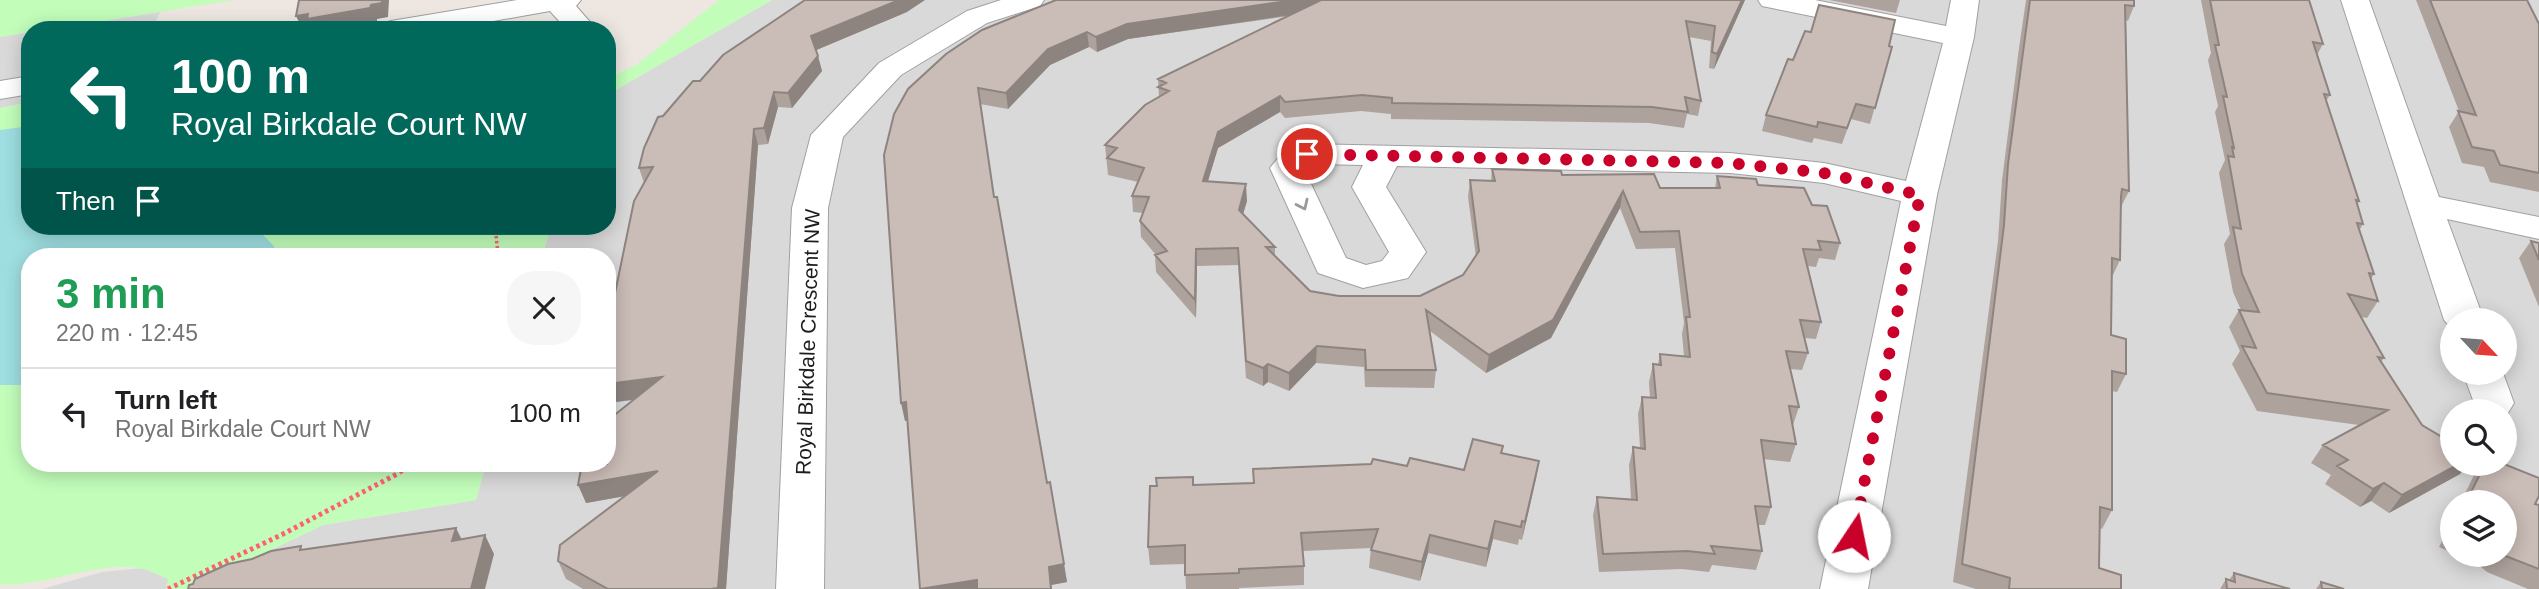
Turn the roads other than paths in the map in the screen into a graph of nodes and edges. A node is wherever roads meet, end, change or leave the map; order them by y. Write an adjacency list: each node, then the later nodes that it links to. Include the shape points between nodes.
1 (1030, 0): 16 (street, Royal Birkdale Crescent NW, via 977,17 890,69 827,135 810,208)
2 (1772, 0): 8 (street)
3 (1965, 0): 8 (street)
4 (2355, 0): 13 (street)
5 (562, 1): 6 (street); 7 (street)
6 (444, 21)
7 (576, 21)
8 (1959, 37): 12 (street)
9 (21, 86): 10 (street)
10 (0, 90)
11 (1384, 158): 12 (street, via 1730,163 1824,173)
12 (1920, 195): 17 (street)
13 (2424, 204): 14 (street); 15 (street)
14 (2539, 228)
15 (2460, 308)
16 (800, 589)
17 (1844, 589)

